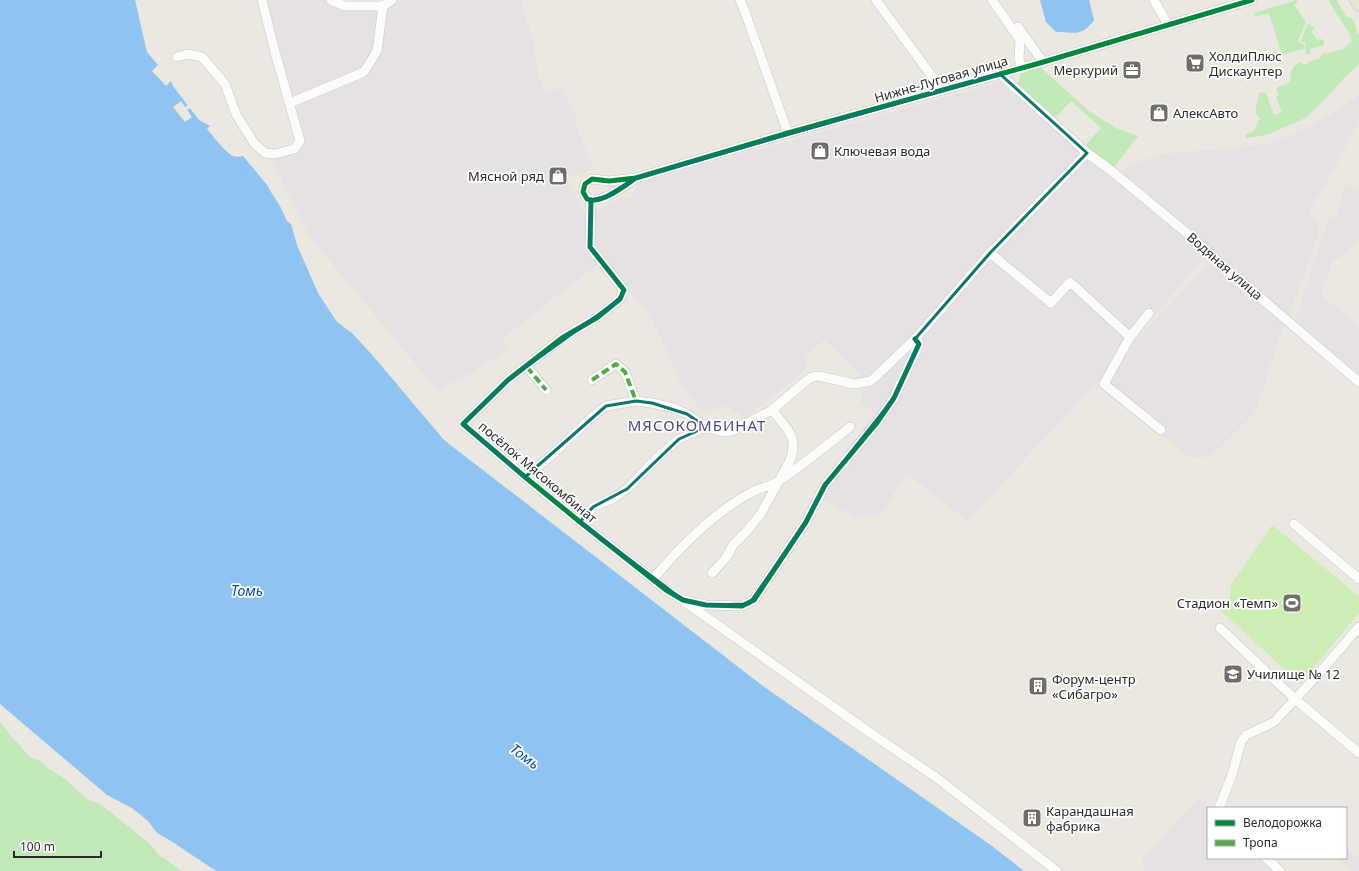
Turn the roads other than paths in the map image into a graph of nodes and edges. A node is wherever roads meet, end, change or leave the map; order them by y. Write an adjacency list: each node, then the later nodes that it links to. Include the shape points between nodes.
1 (262, 0): 20 (street)
2 (331, 0): 12 (street, via 345,6)
3 (392, 0): 12 (street)
4 (740, 0): 21 (street)
5 (876, 0): 19 (street)
6 (992, 0): 17 (street, via 1020,40 1019,59)
7 (999, 0): 16 (street)
8 (1154, 0): 14 (street)
9 (1252, 0): 11 (street, Нижне-Луговая улица)
10 (1356, 0): 13 (main road)
11 (1222, 4): 14 (street, Нижне-Луговая улица)
12 (383, 6): 20 (street, via 377,51 364,72)
13 (1359, 6)
14 (1168, 25): 16 (street, Нижне-Луговая улица)
15 (177, 57): 20 (street, via 188,54 202,57 225,84 236,114 254,144 265,153 275,154 294,149 300,141)
16 (1043, 62): 17 (street, Нижне-Луговая улица)
17 (1022, 68): 18 (street, Нижне-Луговая улица)
18 (1000, 74): 19 (street, Нижне-Луговая улица); 22 (street, Водяная улица)
19 (942, 90): 21 (street, Нижне-Луговая улица)
20 (290, 104)
21 (788, 133): 23 (street, Нижне-Луговая улица)
22 (1088, 153): 25 (street); 31 (street, Водяная улица, via 1194,239)
23 (636, 178): 24 (street, via 598,200); 24 (street, via 588,181 583,192 584,196)
24 (591, 200): 29 (street, посёлок Мясокомбинат, via 590,247 624,290 620,299 598,317 562,338)
25 (990, 253): 27 (street, via 1051,303 1070,282); 28 (street)
26 (1149, 313): 27 (street)
27 (1130, 337): 37 (street, via 1104,384)
28 (915, 339): 34 (street, посёлок Мясокомбинат, via 871,381 854,384 819,376 812,377); 45 (street, посёлок Мясокомбинат, via 920,344 894,398 876,424 825,485 806,522 754,600 742,606 706,605)
29 (527, 367): 32 (street); 38 (street, посёлок Мясокомбинат, via 508,380 463,424)
30 (592, 380): 33 (street, via 616,364 625,372)
31 (1359, 382)
32 (546, 390)
33 (636, 401): 35 (street, посёлок Мясокомбинат, via 674,408); 38 (street, посёлок Мясокомбинат, via 602,408)
34 (772, 410): 35 (street, посёлок Мясокомбинат, via 732,431 722,432); 39 (street, via 790,432 794,443 790,460)
35 (706, 427): 40 (street, посёлок Мясокомбинат, via 679,439 627,489 593,507)
36 (850, 427): 39 (street)
37 (1161, 430)
38 (525, 477): 40 (street, посёлок Мясокомбинат)
39 (778, 482): 42 (street, via 760,515); 43 (street, via 754,491 725,510 693,537)
40 (580, 522): 43 (street, посёлок Мясокомбинат)
41 (1294, 524): 44 (street)
42 (712, 573)
43 (653, 579): 45 (street, посёлок Мясокомбинат)
44 (1359, 579)
45 (682, 600): 52 (street, via 938,778)
46 (1359, 627): 48 (street)
47 (1220, 628): 48 (street)
48 (1295, 699): 49 (street); 50 (street, via 1274,722 1246,735 1241,742 1232,775)
49 (1359, 753)
50 (1219, 806)
51 (1267, 859): 53 (street)
52 (1057, 871)
53 (1280, 871)

